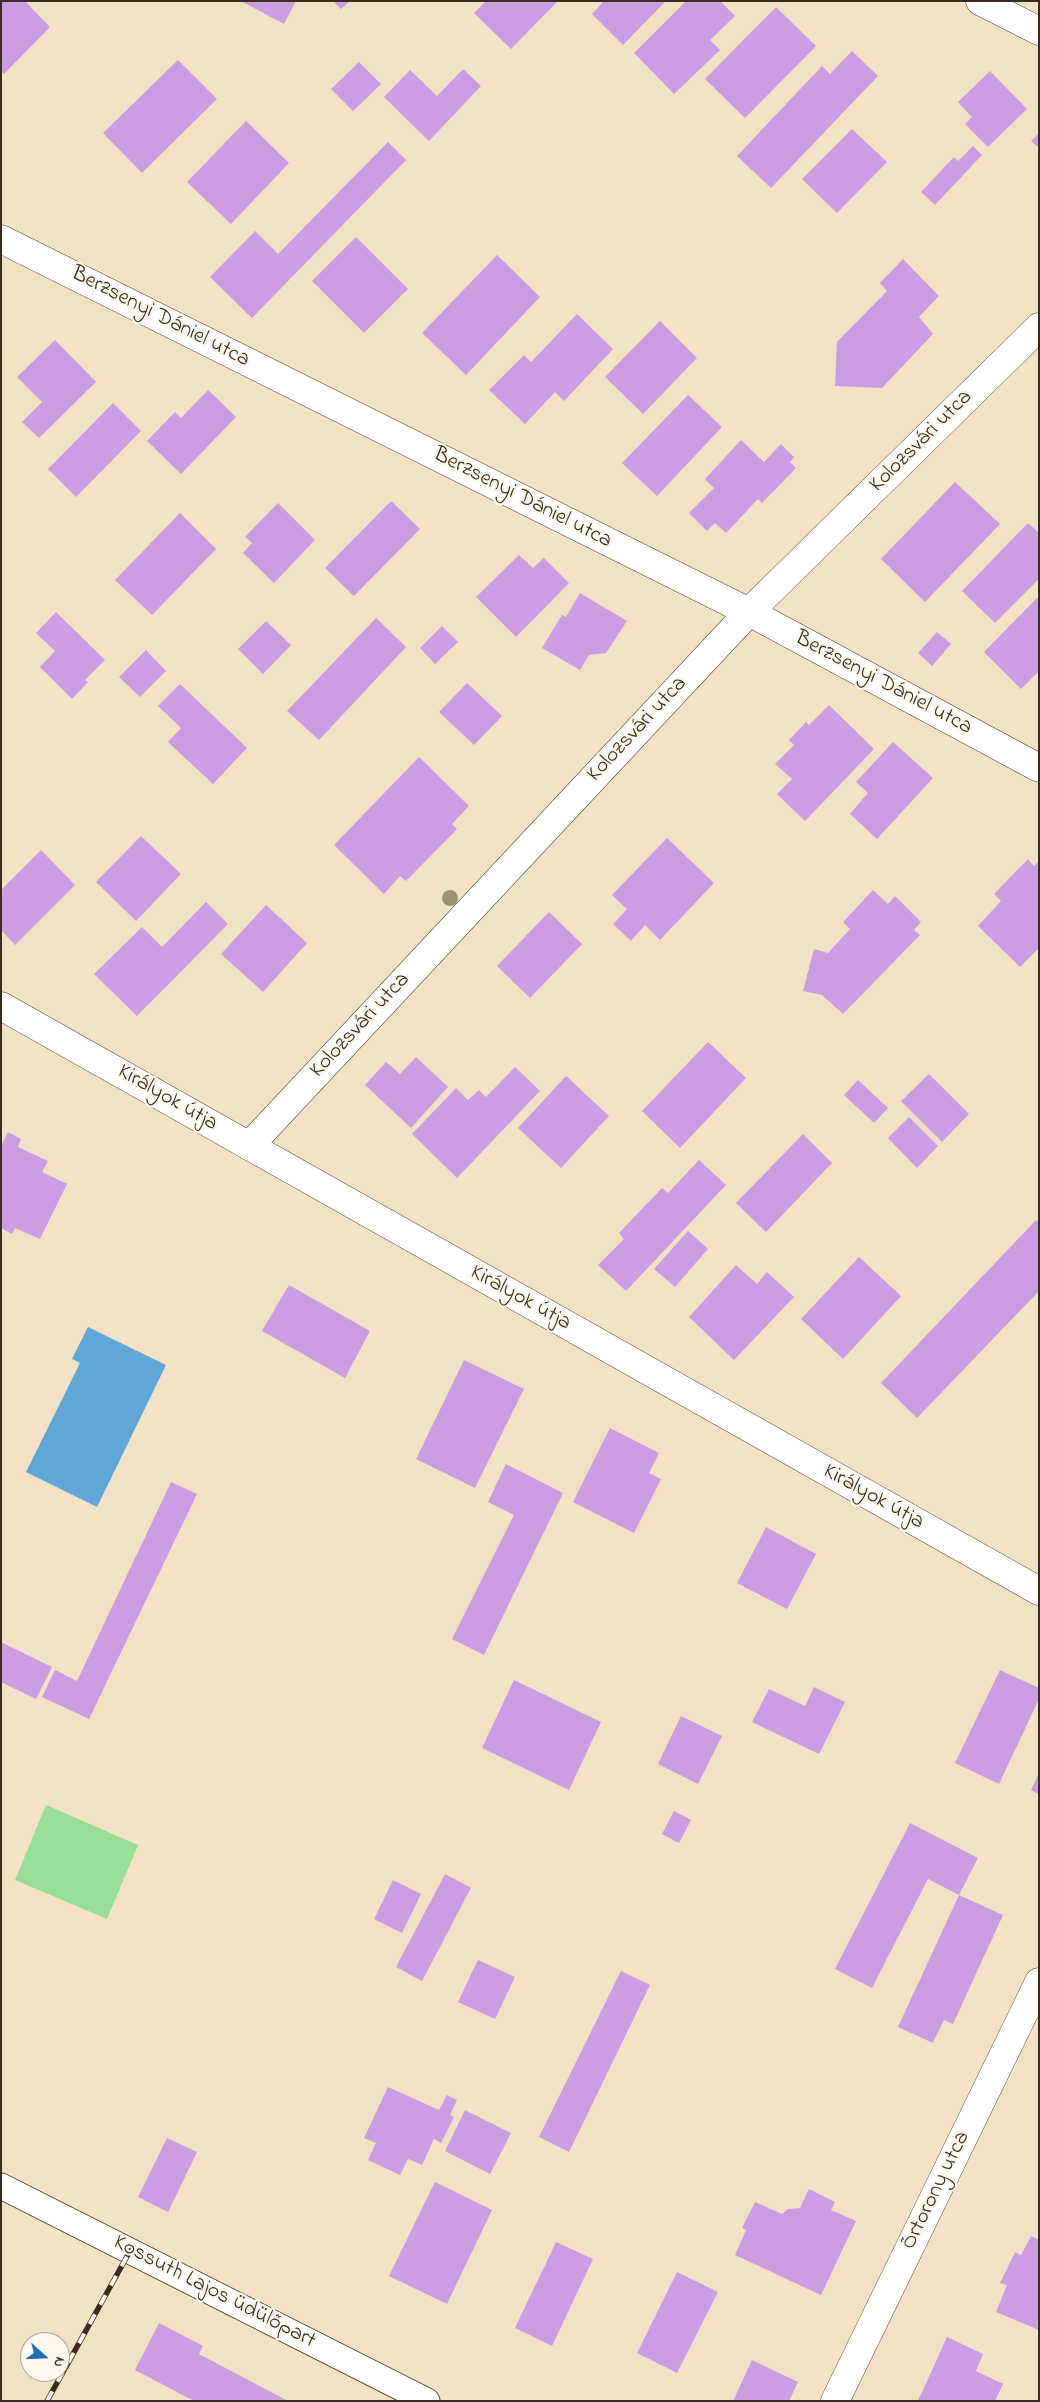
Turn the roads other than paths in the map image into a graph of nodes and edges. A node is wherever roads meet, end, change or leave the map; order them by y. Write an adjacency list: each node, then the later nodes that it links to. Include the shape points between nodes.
1 (980, 1): 2 (street)
2 (1039, 31)
3 (1, 239): 5 (street, Berzsenyi Dániel utca)
4 (1039, 327): 5 (street, Kolozsvári utca)
5 (749, 612): 6 (street, Berzsenyi Dániel utca); 8 (street, Kolozsvári utca)
6 (1039, 768)
7 (1, 1006): 8 (street, Királyok útja)
8 (249, 1146): 9 (street, Királyok útja)
9 (1039, 1591)
10 (1039, 1982): 13 (street, Őrtorony utca)
11 (1, 2186): 12 (street, Kossuth Lajos üdülőpart)
12 (427, 2401)
13 (834, 2401)

